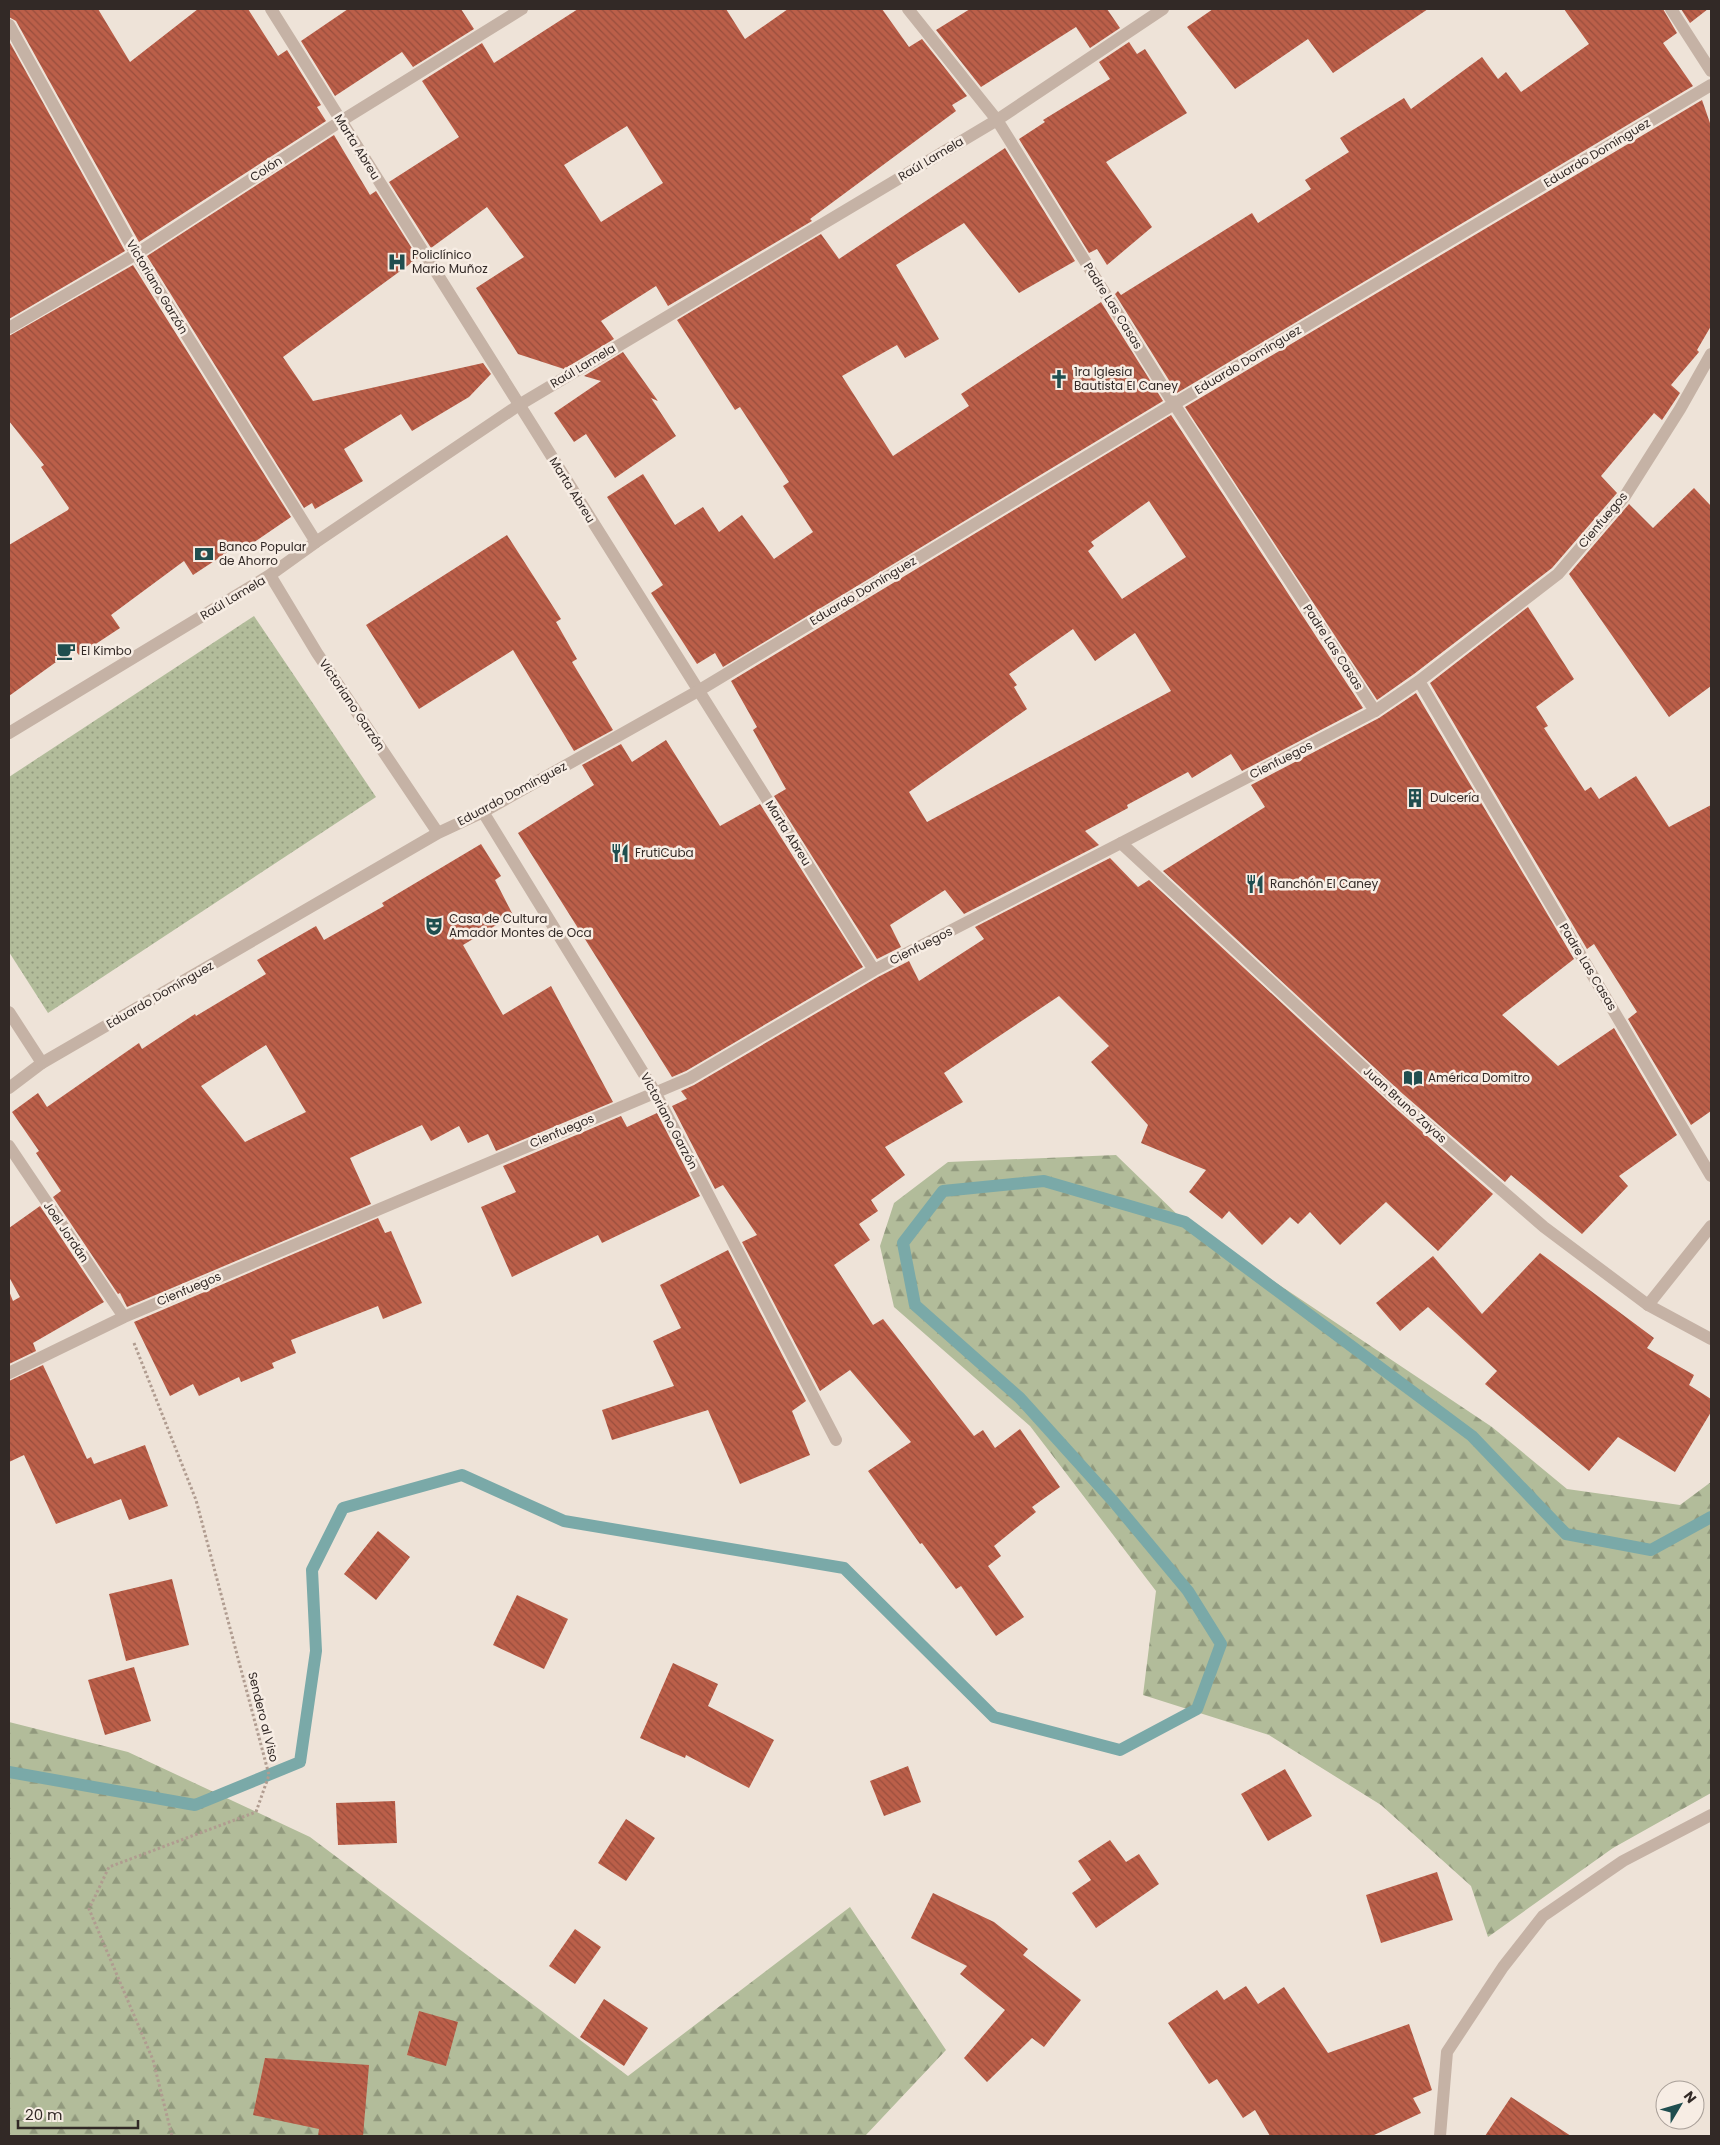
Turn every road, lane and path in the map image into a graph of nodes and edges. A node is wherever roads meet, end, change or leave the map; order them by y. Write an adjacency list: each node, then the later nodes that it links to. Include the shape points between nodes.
1 (271, 9): 10 (street, Marta Abreu)
2 (522, 9): 10 (street, Colón)
3 (908, 9): 9 (street, Padre Las Casas)
4 (1163, 9): 9 (street, Raúl Lamela)
5 (1671, 9): 7 (street)
6 (9, 25): 11 (street, Victoriano Garzón)
7 (1711, 71)
8 (1711, 85): 14 (street, Eduardo Domínguez)
9 (997, 120): 14 (street, Padre Las Casas); 15 (street, Raúl Lamela)
10 (341, 121): 11 (street, Colón); 15 (street, Marta Abreu)
11 (136, 254): 12 (street, Colón); 16 (street, Victoriano Garzón)
12 (9, 328)
13 (1711, 354): 18 (street, Cienfuegos, via 1625,496 1558,574)
14 (1174, 404): 19 (street, Eduardo Domínguez); 20 (street, Padre Las Casas)
15 (519, 405): 16 (street, Raúl Lamela); 19 (street, Marta Abreu)
16 (316, 542): 17 (street, Raúl Lamela)
17 (270, 575): 21 (street, Raúl Lamela); 23 (street, Victoriano Garzón, via 317,653)
18 (1419, 681): 20 (street, Cienfuegos); 31 (street, Padre Las Casas)
19 (698, 691): 22 (street, Eduardo Domínguez); 25 (street, Marta Abreu)
20 (1375, 711): 24 (street, Cienfuegos)
21 (9, 733)
22 (483, 812): 23 (street, Eduardo Domínguez); 29 (street, Victoriano Garzón)
23 (438, 834): 27 (street, Eduardo Domínguez)
24 (1121, 843): 25 (street, Cienfuegos); 33 (street, Juan Bruno Zayas, via 1398,1100 1544,1227)
25 (874, 970): 29 (street, Cienfuegos, via 690,1078)
26 (9, 1012): 27 (street)
27 (42, 1063): 28 (street, Eduardo Domínguez)
28 (9, 1088)
29 (655, 1092): 34 (street, Cienfuegos); 37 (street, Victoriano Garzón)
30 (9, 1146): 34 (street, Joel Jordán)
31 (1711, 1176)
32 (1711, 1226): 33 (street)
33 (1648, 1305): 35 (street, Juan Bruno Zayas)
34 (124, 1317): 36 (street, Cienfuegos); 39 (path, Sendero al Viso, via 196,1500 269,1774 256,1812 109,1867 89,1909 153,2060)
35 (1711, 1339)
36 (9, 1373)
37 (836, 1440)
38 (1711, 1815): 40 (street, via 1624,1861 1543,1916 1503,1967 1447,2052)
39 (172, 2136)
40 (1440, 2136)

